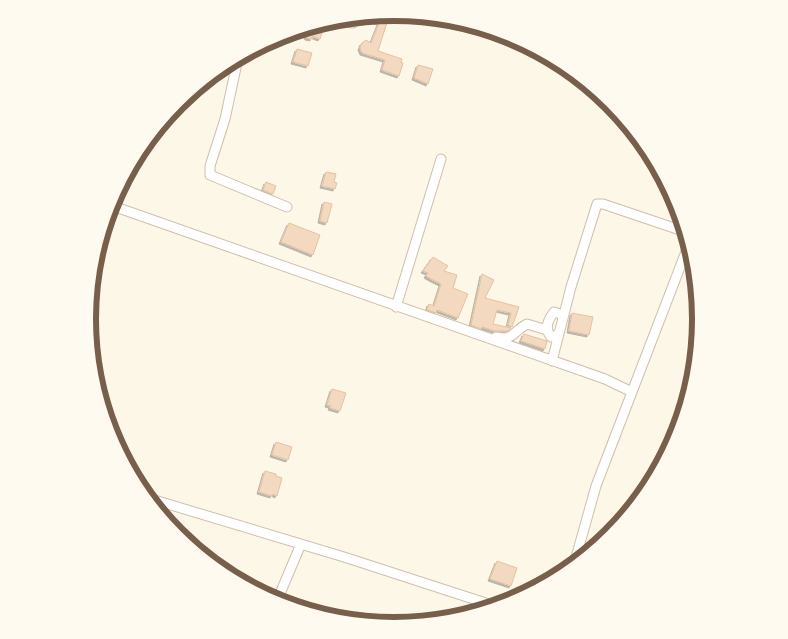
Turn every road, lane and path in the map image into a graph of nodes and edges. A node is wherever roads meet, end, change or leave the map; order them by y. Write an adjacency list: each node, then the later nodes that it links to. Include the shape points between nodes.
1 (236, 67): 3 (street, via 210,174)
2 (441, 159): 7 (street)
3 (287, 207)
4 (117, 208): 7 (street)
5 (678, 229): 8 (street, via 598,203)
6 (685, 254): 13 (street)
7 (396, 307): 11 (street)
8 (564, 315): 9 (street, via 554,312); 10 (street)
9 (547, 330): 10 (street, via 551,337); 11 (street, via 527,324 505,339)
10 (559, 334): 12 (street)
11 (484, 337): 12 (street)
12 (552, 361): 13 (street)
13 (632, 392): 16 (street, via 596,486)
14 (156, 499): 15 (street)
15 (302, 544): 17 (street); 18 (street)
16 (577, 556)
17 (280, 595)
18 (486, 603)

